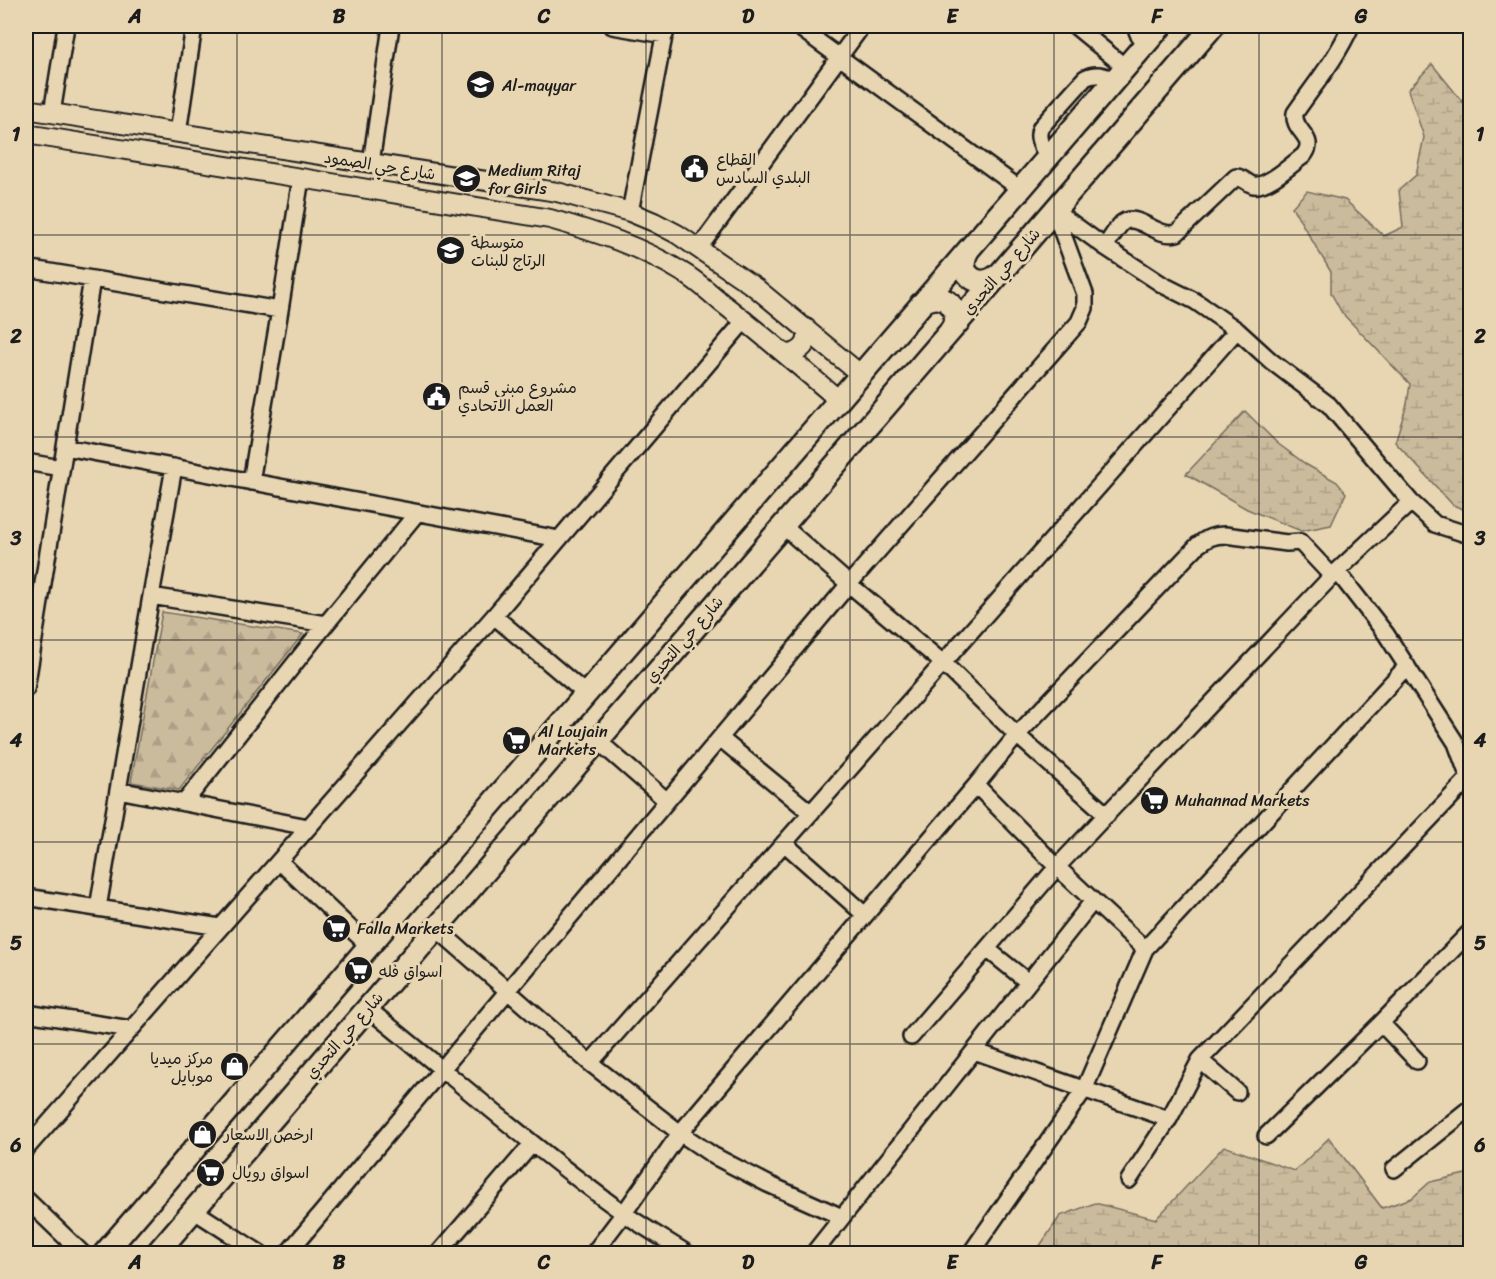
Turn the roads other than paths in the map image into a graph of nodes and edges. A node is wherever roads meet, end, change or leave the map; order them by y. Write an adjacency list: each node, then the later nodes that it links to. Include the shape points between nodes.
1 (66, 26): 17 (street)
2 (194, 26): 18 (street)
3 (391, 26): 22 (street)
4 (612, 26): 12 (street)
5 (797, 26): 14 (street)
6 (862, 26): 14 (street)
7 (1075, 26): 15 (street)
8 (1135, 26): 13 (street)
9 (1161, 26): 13 (main road)
10 (1213, 26): 27 (main road, شارع حي التحدي)
11 (1351, 26): 29 (street, via 1329,67 1295,113 1296,124 1308,142 1303,156 1267,183 1254,185 1236,177 1177,233 1167,235 1130,220 1122,223)
12 (665, 30): 28 (street)
13 (1144, 45): 15 (main road)
14 (840, 56): 26 (street); 30 (street)
15 (1120, 73): 26 (main road)
16 (26, 109): 17 (street, شارع حي الصمود)
17 (52, 113): 18 (street, شارع حي الصمود)
18 (178, 133): 20 (street, شارع حي الصمود)
19 (26, 135): 23 (street)
20 (242, 143): 21 (street, شارع حي الصمود); 23 (street, via 242,159)
21 (284, 150): 22 (street, شارع حي الصمود); 24 (street, via 275,160)
22 (371, 163): 28 (street, شارع حي الصمود, via 557,192)
23 (234, 167): 24 (street)
24 (277, 174): 25 (street)
25 (301, 178): 36 (street); 37 (street, via 550,219 585,229 652,255 683,272)
26 (1020, 189): 31 (main road)
27 (1054, 210): 29 (street); 33 (main road, شارع حي التحدي); 55 (street, via 1085,294 1083,316)
28 (630, 212): 30 (street, شارع حي الصمود)
29 (1105, 247): 39 (street)
30 (699, 248): 38 (street, شارع حي الصمود)
31 (969, 249): 33 (main road, via 964,259 968,275 983,282); 35 (main road)
32 (26, 268): 34 (street)
33 (998, 275): 40 (main road, شارع حي التحدي)
34 (92, 279): 36 (street); 44 (street)
35 (921, 304): 40 (main road, via 930,298 947,301 954,310 955,321); 42 (main road)
36 (280, 310): 48 (street)
37 (745, 320): 41 (street); 53 (street)
38 (806, 328): 41 (street, via 805,345 796,353); 42 (street, شارع حي الصمود)
39 (1237, 330): 49 (street, via 1271,362 1329,405); 60 (street)
40 (950, 331): 51 (main road, شارع حي التحدي)
41 (785, 354): 43 (street)
42 (860, 374): 43 (main road)
43 (839, 400): 63 (main road)
44 (64, 447): 46 (street); 47 (street)
45 (26, 462): 47 (street)
46 (174, 467): 48 (street); 57 (street)
47 (61, 468): 56 (street)
48 (251, 482): 50 (street)
49 (1411, 502): 52 (street, via 1435,524); 54 (street)
50 (417, 513): 53 (street); 59 (street)
51 (782, 525): 55 (street); 66 (main road, شارع حي التحدي)
52 (1470, 534)
53 (559, 539): 58 (street)
54 (1334, 573): 61 (street, via 1386,634); 64 (street, via 1298,541 1225,535 1204,540); 74 (street)
55 (849, 584): 60 (street); 65 (street)
56 (33, 596): 62 (street)
57 (150, 596): 59 (street); 70 (street)
58 (494, 616): 63 (street); 75 (street)
59 (326, 624): 72 (street)
60 (942, 663): 64 (street); 73 (street)
61 (1407, 666): 67 (street); 88 (street)
62 (26, 688)
63 (586, 694): 86 (main road)
64 (1017, 735): 69 (street); 74 (street)
65 (720, 738): 71 (street); 73 (street)
66 (597, 740): 71 (street); 84 (main road, شارع حي التحدي)
67 (1466, 754): 68 (street)
68 (1470, 779): 97 (street)
69 (976, 785): 78 (street); 82 (street)
70 (118, 790): 72 (street); 81 (street)
71 (667, 801): 90 (street)
72 (184, 803): 75 (street)
73 (811, 813): 76 (street)
74 (1107, 815): 78 (street)
75 (308, 827): 77 (street)
76 (784, 843): 82 (street); 99 (street)
77 (279, 861): 83 (street); 86 (street)
78 (1057, 867): 80 (street); 87 (street)
79 (26, 897): 81 (street)
80 (1093, 900): 88 (street); 89 (street)
81 (98, 908): 83 (street)
82 (865, 915): 105 (street)
83 (220, 927): 94 (street)
84 (436, 928): 90 (street); 91 (main road, شارع حي التحدي)
85 (1470, 932): 93 (street)
86 (369, 946): 116 (main road)
87 (987, 948): 89 (street); 95 (street)
88 (1145, 949): 101 (street)
89 (1028, 982): 96 (street)
90 (508, 990): 99 (street); 100 (street)
91 (367, 1008): 100 (street); 112 (main road, شارع حي التحدي)
92 (26, 1013): 94 (street)
93 (1381, 1023): 98 (street); 106 (street)
94 (131, 1029): 108 (street)
95 (911, 1037)
96 (974, 1051): 101 (street); 114 (street)
97 (1200, 1060): 102 (street); 104 (street)
98 (1417, 1061)
99 (590, 1062): 105 (street)
100 (442, 1068): 107 (street); 119 (street)
101 (1084, 1090): 104 (street); 124 (street)
102 (1237, 1092)
103 (1470, 1108): 109 (street)
104 (1169, 1119): 110 (street)
105 (680, 1133): 113 (street); 114 (street, via 768,1184)
106 (1266, 1136)
107 (532, 1144): 113 (street); 120 (street)
108 (26, 1149)
109 (1394, 1169)
110 (1129, 1180)
111 (26, 1199): 115 (street)
112 (193, 1210): 117 (main road, شارع حي التحدي); 118 (street)
113 (624, 1213): 121 (street); 122 (street)
114 (842, 1217): 123 (street)
115 (83, 1254)
116 (104, 1254)
117 (156, 1254)
118 (261, 1254)
119 (287, 1254)
120 (438, 1254)
121 (593, 1254)
122 (688, 1254)
123 (813, 1254)
124 (970, 1254)

